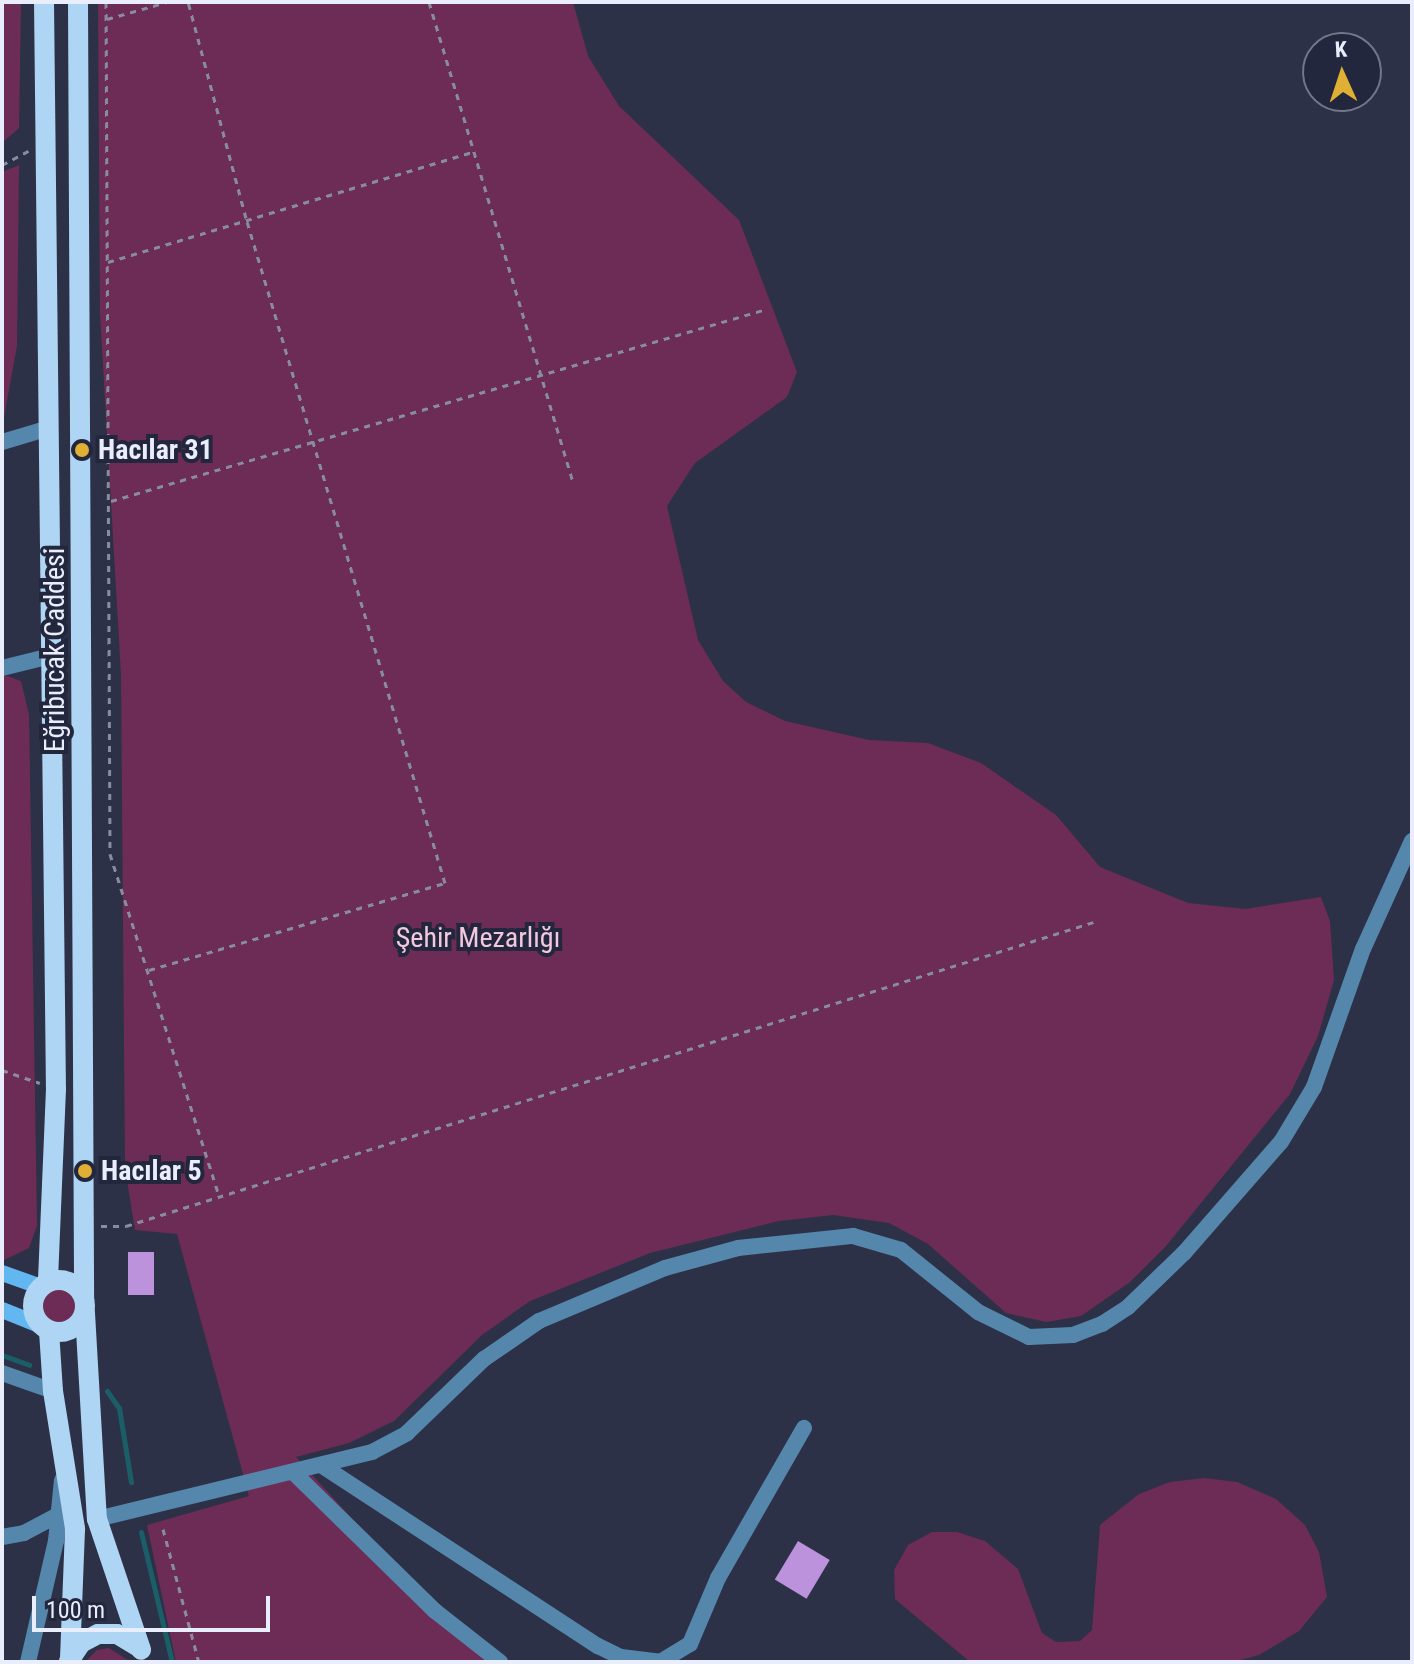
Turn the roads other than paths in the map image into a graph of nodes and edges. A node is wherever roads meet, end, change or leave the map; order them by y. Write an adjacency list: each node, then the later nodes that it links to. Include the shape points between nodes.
1 (44, 2): 3 (main road, Eğribucak Caddesi)
2 (78, 2): 10 (main road, Eğribucak Caddesi)
3 (46, 429): 4 (street); 5 (main road, Eğribucak Caddesi)
4 (2, 442)
5 (50, 656): 6 (street); 9 (main road, Eğribucak Caddesi, via 56,1089)
6 (2, 668)
7 (1412, 841): 17 (street, via 1363,949 1314,1087 1281,1142 1184,1253 1128,1307 1102,1324 1073,1335 1029,1337 978,1312 901,1250 853,1236 738,1248 665,1268 539,1321 484,1359 407,1433 372,1452)
8 (2, 1273): 9 (main road)
9 (44, 1284): 10 (main road, via 70,1282); 12 (main road, via 32,1307)
10 (85, 1306): 12 (main road, via 70,1330); 20 (main road, Eğribucak Caddesi)
11 (2, 1310): 12 (main road)
12 (45, 1328): 14 (main road)
13 (2, 1373): 14 (street)
14 (53, 1391): 16 (main road)
15 (804, 1428): 17 (street, via 718,1578 690,1644 660,1662 621,1657 598,1646)
16 (64, 1463): 19 (street); 23 (main road, via 75,1529)
17 (321, 1465): 18 (street)
18 (293, 1472): 20 (street); 25 (street, via 435,1611)
19 (59, 1514): 21 (street, via 24,1533); 24 (street)
20 (97, 1519): 22 (main road, Eğribucak Caddesi)
21 (2, 1537)
22 (144, 1656): 23 (main road, via 127,1637 108,1632 81,1643)
23 (69, 1660)
24 (28, 1662)
25 (500, 1662)

